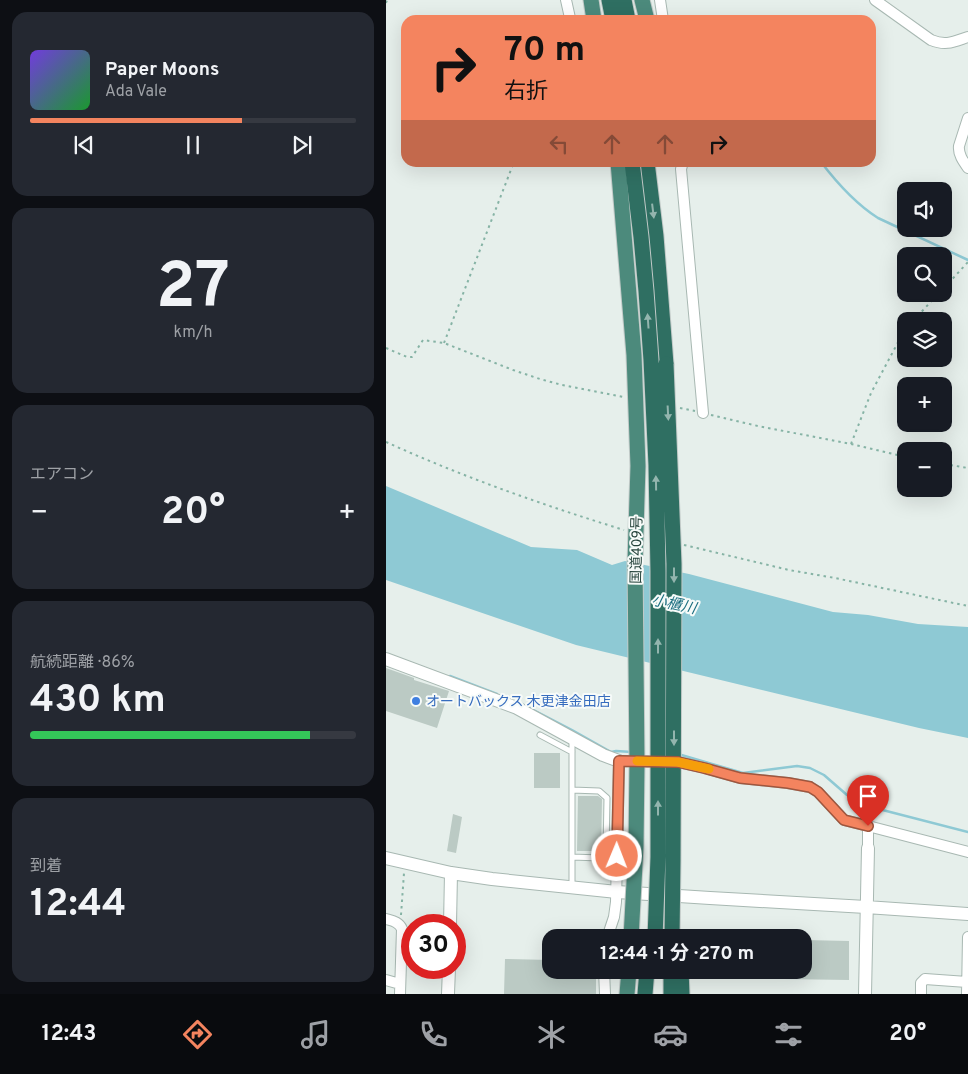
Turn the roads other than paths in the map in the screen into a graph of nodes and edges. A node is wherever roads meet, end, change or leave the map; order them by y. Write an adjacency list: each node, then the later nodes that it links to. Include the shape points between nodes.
1 (566, 0): 8 (street)
2 (591, 0): 9 (highway)
3 (609, 0): 10 (highway)
4 (624, 0): 11 (highway)
5 (640, 0): 12 (highway); 13 (highway)
6 (660, 0): 14 (street)
7 (875, 0): 15 (street, via 941,44)
8 (569, 15)
9 (593, 15)
10 (612, 15)
11 (627, 15)
12 (639, 15)
13 (645, 15)
14 (662, 15)
15 (968, 37)
16 (968, 118): 21 (street, via 959,150)
17 (618, 167): 44 (highway, 国道409号, bridge, via 634,355 638,466 636,846)
18 (633, 167): 33 (highway, one-way to 18, bridge, via 656,465 646,291)
19 (648, 167): 35 (highway, one-way to 35, bridge, via 661,298 671,474)
20 (682, 167): 22 (street)
21 (968, 168)
22 (703, 413)
23 (386, 659): 25 (street, via 517,708)
24 (540, 735): 26 (lane)
25 (572, 738): 26 (lane); 27 (street)
26 (572, 752): 28 (lane)
27 (619, 761): 29 (street, via 678,762 740,778 810,787 844,820); 38 (street)
28 (572, 790): 32 (lane); 32 (lane, via 599,790 607,798 606,852 600,858)
29 (868, 826): 30 (street); 31 (street)
30 (868, 848): 39 (street)
31 (968, 852)
32 (572, 857): 37 (lane)
33 (658, 857): 45 (highway, bridge, via 650,890); 46 (highway, bridge)
34 (386, 858): 36 (street)
35 (674, 860): 47 (highway, bridge); 48 (highway, bridge)
36 (451, 874): 37 (street); 40 (street)
37 (572, 887): 38 (street)
38 (617, 892): 39 (street); 43 (street)
39 (866, 907): 41 (street); 67 (street)
40 (450, 914)
41 (968, 914)
42 (386, 919): 59 (street, via 397,922 402,929)
43 (610, 929)
44 (631, 929)
45 (648, 929)
46 (655, 929)
47 (672, 929)
48 (680, 929)
49 (968, 936): 58 (street)
50 (449, 979): 60 (street)
51 (604, 979): 61 (street)
52 (628, 979): 62 (highway)
53 (646, 979): 63 (highway)
54 (654, 979): 64 (highway)
55 (671, 979): 65 (highway)
56 (681, 979): 66 (highway)
57 (386, 980): 59 (street)
58 (968, 982): 68 (street, via 925,979 921,983); 69 (street)
59 (400, 989)
60 (448, 994)
61 (605, 994)
62 (627, 994)
63 (645, 994)
64 (653, 994)
65 (671, 994)
66 (682, 994)
67 (865, 994)
68 (921, 994)
69 (967, 994)

